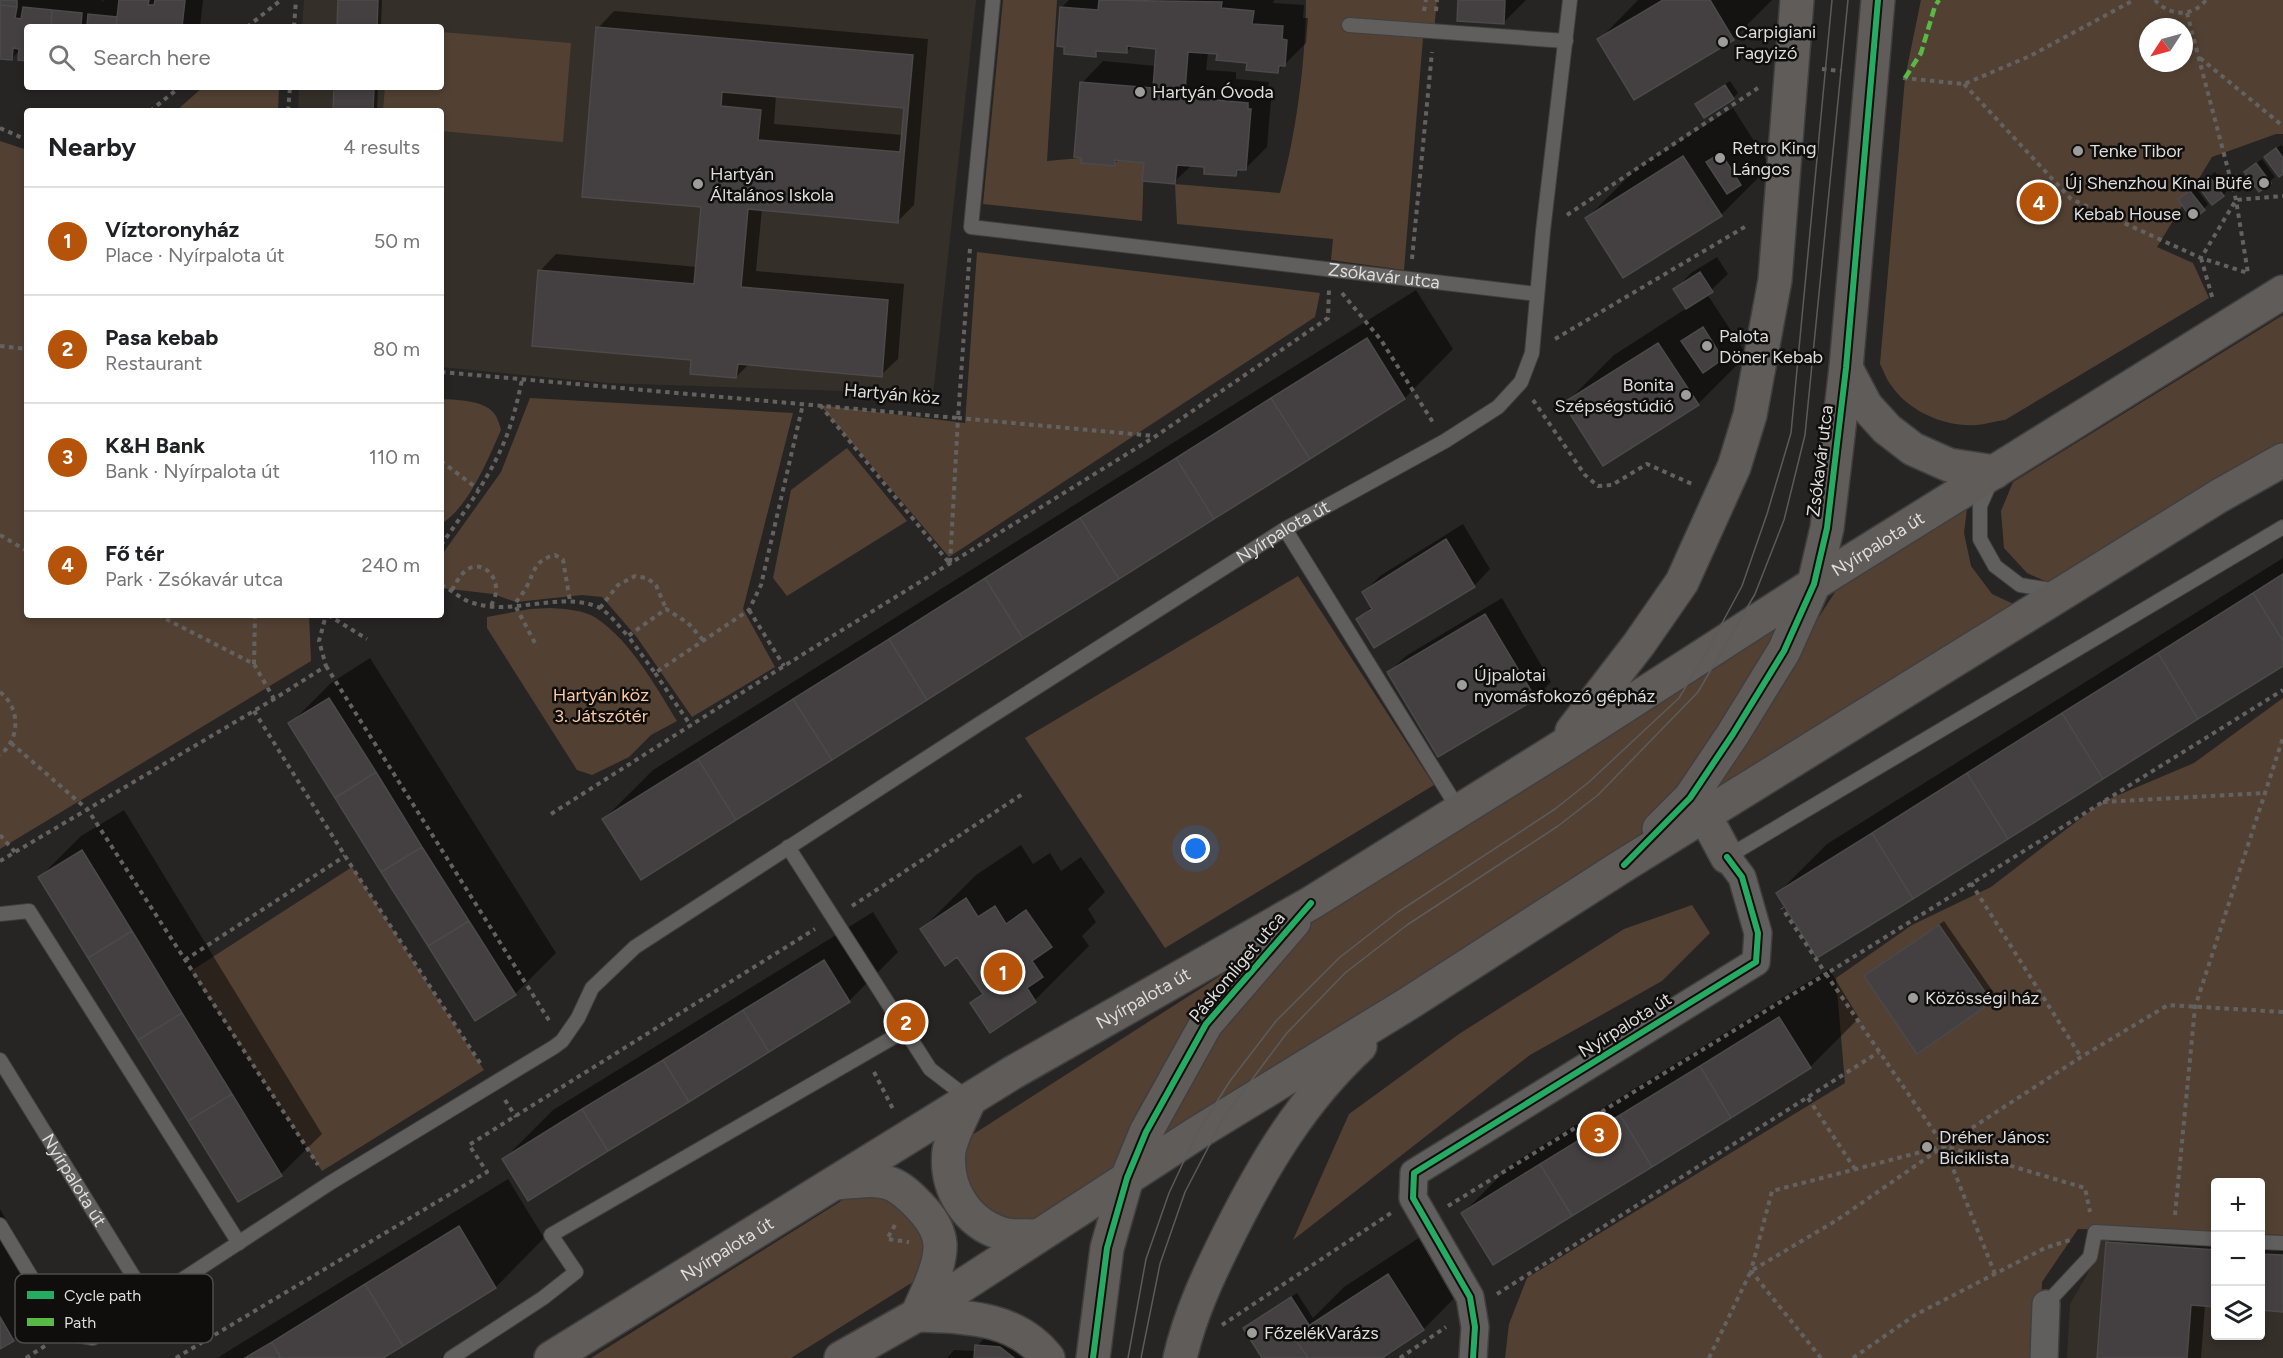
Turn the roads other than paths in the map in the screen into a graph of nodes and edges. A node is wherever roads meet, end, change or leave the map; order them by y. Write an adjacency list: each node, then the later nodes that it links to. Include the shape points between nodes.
1 (993, 0): 8 (lane, Zsókavár utca, via 971,227 1330,274)
2 (1570, 0): 6 (lane)
3 (1797, 0): 16 (main road, via 1775,280 1750,416 1734,467 1682,582)
4 (1878, 0): 9 (main road, Zsókavár utca)
5 (1349, 25): 6 (lane)
6 (1566, 41): 8 (lane)
7 (2283, 292): 11 (main road, Nyírpalota út)
8 (1537, 294): 13 (lane, Nyírpalota út, via 1532,353 1521,382 1498,407 1445,441)
9 (1846, 368): 11 (main road, via 1866,406 1913,449 1949,465); 14 (main road, Zsókavár utca, via 1827,528)
10 (2283, 460): 15 (main road)
11 (1995, 472): 14 (main road, Nyírpalota út); 15 (lane, via 1980,507 1980,539 1995,566 2020,585)
12 (2283, 527): 20 (lane)
13 (1285, 529): 17 (lane); 19 (lane, Nyírpalota út)
14 (1814, 584): 16 (main road, Nyírpalota út); 21 (main road, Zsókavár utca, via 1784,651 1690,798)
15 (2065, 592): 18 (main road)
16 (1558, 749): 17 (main road, Nyírpalota út)
17 (1459, 810): 22 (main road, Nyírpalota út)
18 (1705, 816): 20 (main road); 21 (main road)
19 (788, 847): 25 (lane); 34 (lane, Nyírpalota út, via 635,947 592,988 562,1041)
20 (1727, 857): 47 (street, Nyírpalota út, via 1742,876 1758,933 1756,962 1418,1197 1470,1297 1475,1327)
21 (1624, 865): 24 (main road)
22 (1311, 903): 27 (main road, Nyírpalota út); 28 (main road, Páskomliget utca, via 1206,1024 1146,1132)
23 (0, 914): 34 (lane, via 29,911)
24 (1406, 1005): 28 (main road); 46 (main road, via 1321,1088 1265,1164 1209,1275)
25 (906, 1030): 27 (lane, via 930,1069); 41 (lane, via 551,1235 576,1272)
26 (0, 1060): 37 (lane, Nyírpalota út)
27 (970, 1099): 29 (main road, Nyírpalota út); 31 (main road, via 950,1149 949,1172 954,1192 969,1215 986,1227 1005,1234)
28 (1127, 1178): 31 (main road); 45 (main road, Páskomliget utca, via 1107,1248)
29 (835, 1183): 40 (main road, via 877,1179 896,1184 930,1218 939,1234 940,1246 932,1281); 42 (main road, Nyírpalota út)
30 (0, 1224): 36 (lane, Nyírpalota út)
31 (1035, 1236): 40 (main road)
32 (2211, 1239): 39 (lane, via 2095,1232 2090,1257)
33 (2265, 1242): 35 (lane)
34 (239, 1243): 38 (lane, Nyírpalota út)
35 (2283, 1243)
36 (30, 1274)
37 (132, 1274)
38 (190, 1274)
39 (2046, 1304): 48 (street)
40 (917, 1315): 43 (main road); 44 (main road, via 965,1317 1005,1325 1027,1337)
41 (451, 1358)
42 (551, 1358)
43 (841, 1358)
44 (1048, 1358)
45 (1093, 1358)
46 (1180, 1358)
47 (1473, 1358)
48 (2044, 1358)

